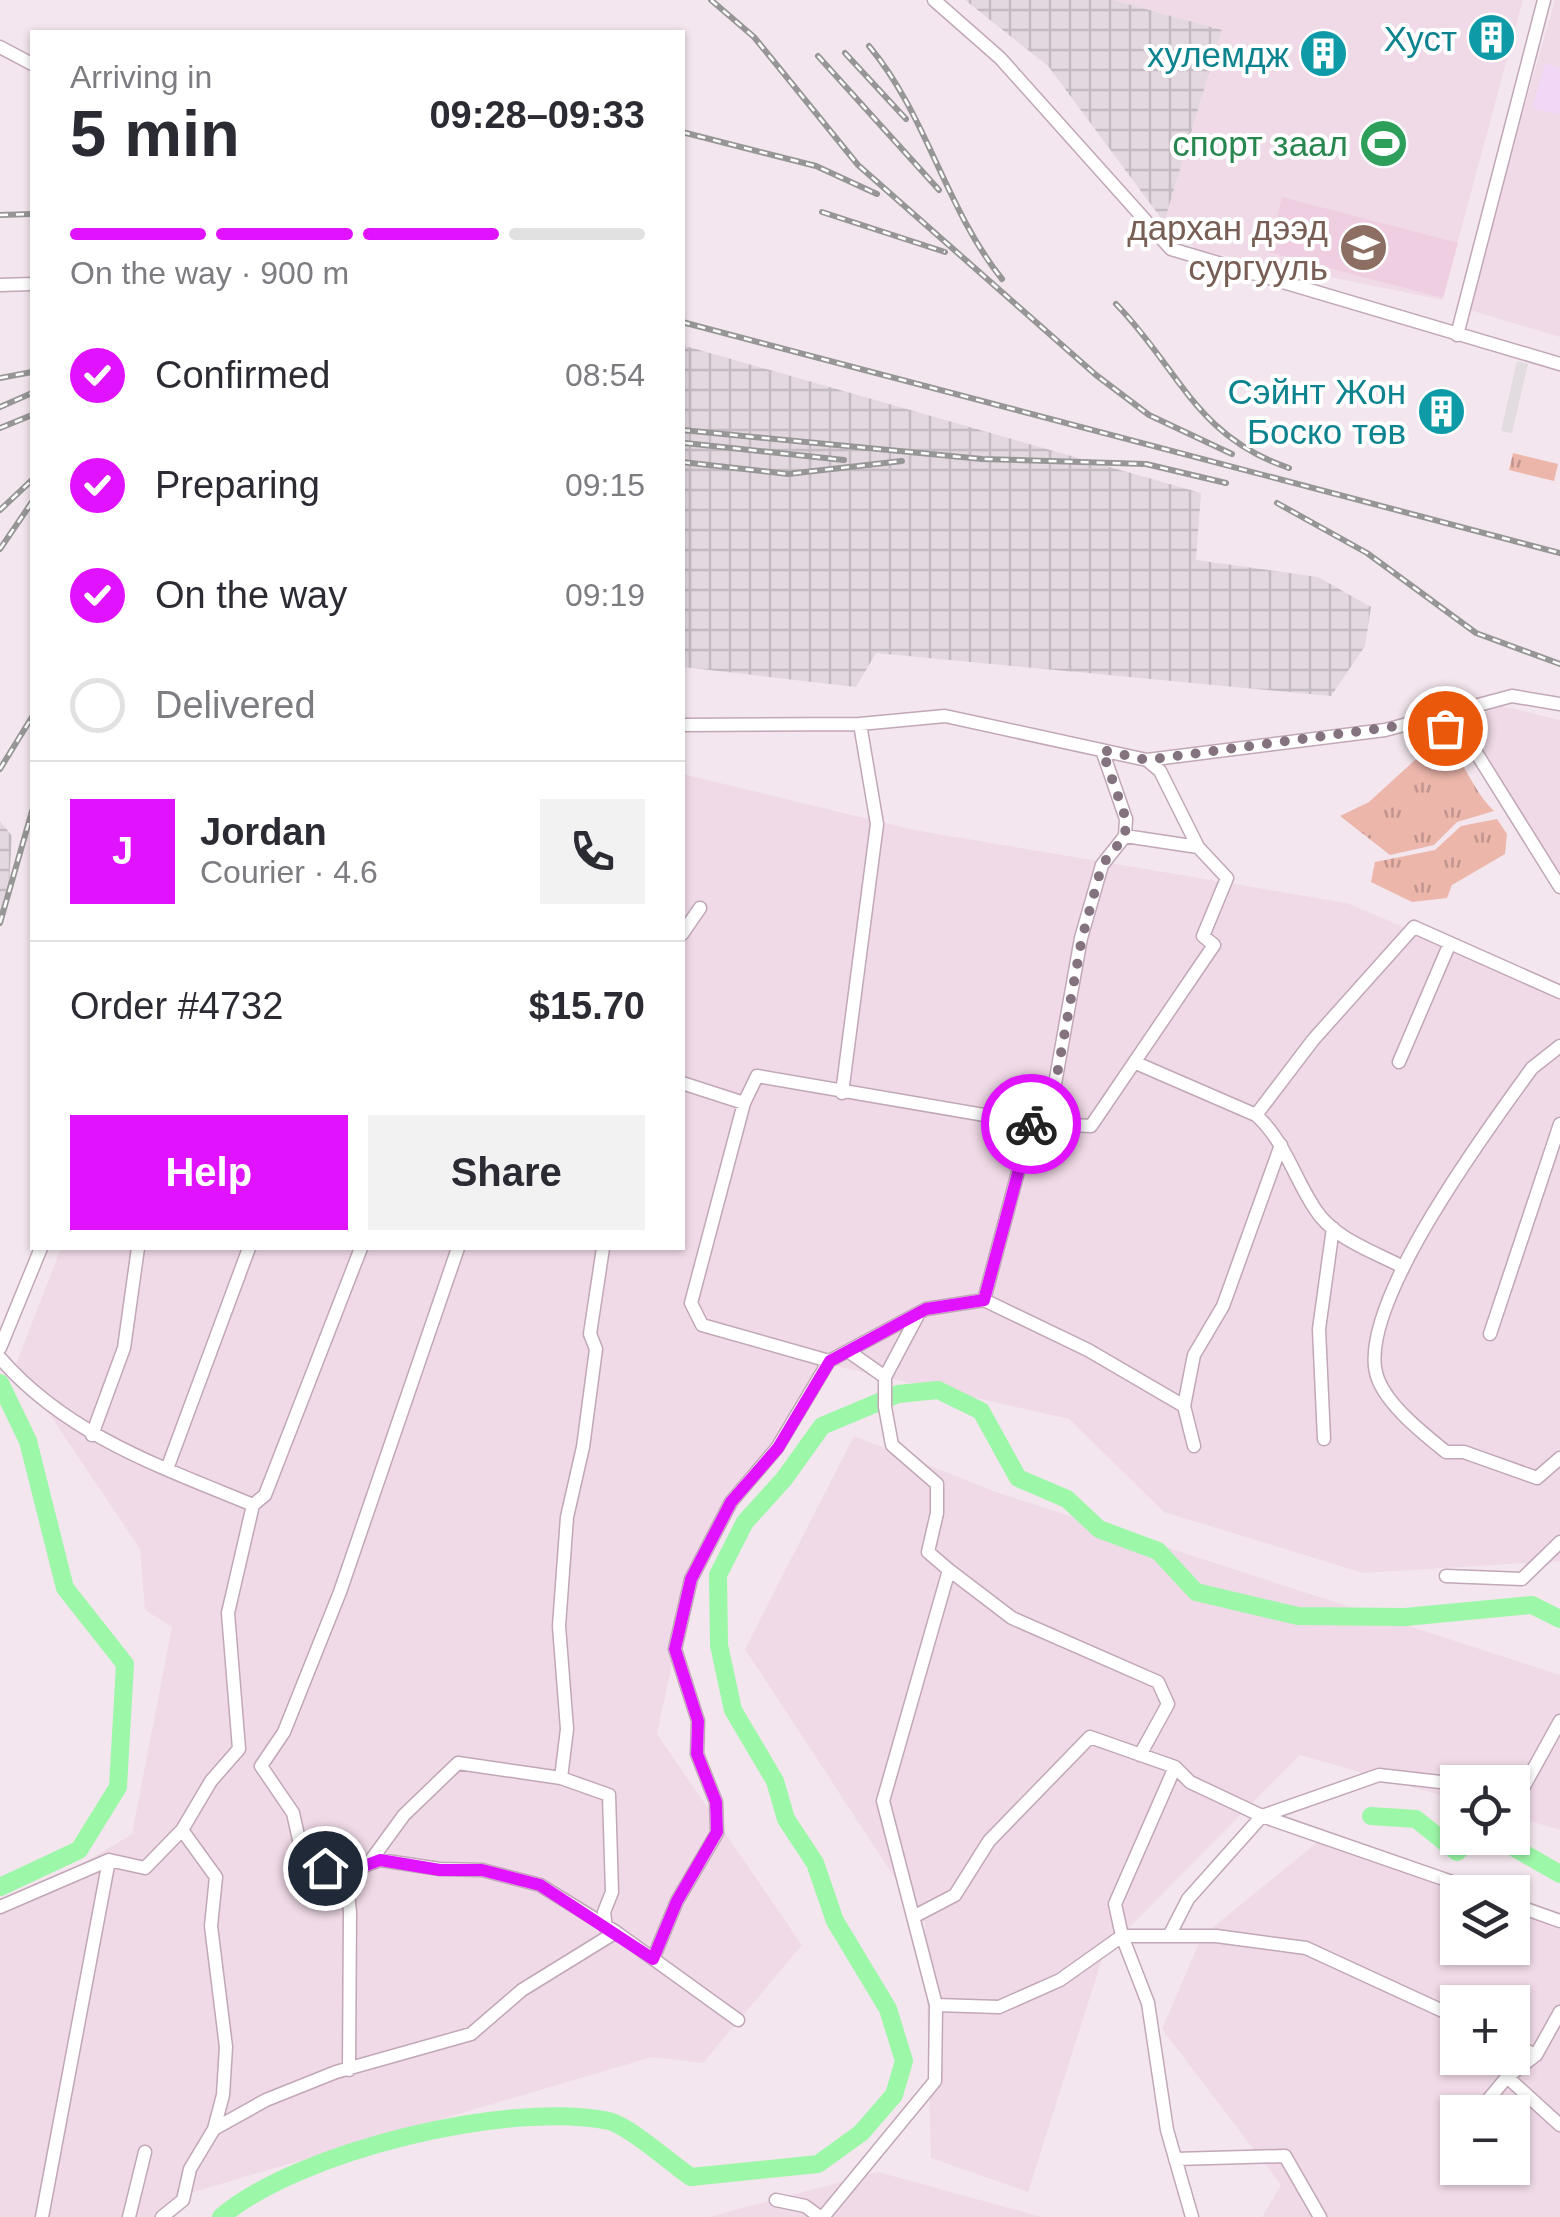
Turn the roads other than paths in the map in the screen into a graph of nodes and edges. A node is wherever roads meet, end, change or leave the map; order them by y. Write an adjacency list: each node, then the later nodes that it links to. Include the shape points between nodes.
1 (934, 0): 7 (street, via 1000,58 1171,249)
2 (1544, 0): 7 (street)
3 (0, 47): 4 (street)
4 (30, 63)
5 (30, 284): 6 (street)
6 (0, 285)
7 (1456, 335): 8 (street)
8 (1560, 364)
9 (1560, 704): 10 (street, via 1512,696)
10 (1420, 723): 14 (street); 17 (street, via 1445,728 1472,746)
11 (860, 724): 12 (street); 13 (street, via 944,716); 26 (street, via 877,824)
12 (685, 725)
13 (1102, 750): 14 (street); 15 (street, via 1126,819)
14 (1147, 760): 16 (street, via 1160,771)
15 (1125, 836): 16 (street); 30 (street, via 1102,865 1082,938)
16 (1198, 847): 24 (street, via 1227,878 1203,936 1214,945)
17 (1560, 887)
18 (700, 908): 19 (street)
19 (685, 930)
20 (1450, 943): 21 (street); 23 (street); 28 (street, via 1414,928)
21 (1560, 992)
22 (1560, 1046): 40 (street, via 1532,1068)
23 (1399, 1062)
24 (1136, 1063): 28 (street); 30 (street, via 1091,1126)
25 (685, 1084): 27 (street)
26 (842, 1094): 27 (street, via 757,1076); 29 (street)
27 (744, 1103): 47 (street, via 691,1302 702,1325)
28 (1256, 1115): 32 (street)
29 (1031, 1122): 30 (street); 41 (street)
30 (1048, 1124)
31 (1560, 1124): 43 (street)
32 (1281, 1145): 33 (street, via 1316,1212); 49 (street, via 1223,1306 1194,1354)
33 (1333, 1228): 40 (street); 51 (street, via 1319,1330)
34 (39, 1250): 44 (street)
35 (138, 1250): 50 (street, via 124,1348)
36 (248, 1250): 54 (street)
37 (360, 1250): 55 (street, via 264,1496)
38 (457, 1250): 69 (street, via 340,1592 284,1732 261,1766 294,1813 304,1862)
39 (603, 1250): 63 (street, via 590,1334 596,1349 558,1626 567,1728)
40 (1401, 1266): 53 (street, via 1377,1324 1378,1382 1446,1452 1538,1478)
41 (984, 1300): 42 (street); 49 (street)
42 (918, 1313): 45 (street); 48 (street)
43 (1490, 1334)
44 (0, 1348)
45 (848, 1351): 47 (street); 48 (street)
46 (0, 1358): 50 (street, via 33,1395)
47 (830, 1361): 78 (street, via 778,1448 731,1502 691,1579 675,1649 698,1721 697,1754 716,1802 717,1832)
48 (885, 1377): 57 (street, via 892,1445 937,1484 928,1552)
49 (1184, 1406): 52 (street)
50 (92, 1435): 54 (street)
51 (1324, 1439)
52 (1194, 1446)
53 (1560, 1458)
54 (167, 1469): 55 (street)
55 (253, 1505): 66 (street, via 228,1613 239,1749)
56 (1560, 1542): 58 (street, via 1522,1580)
57 (949, 1570): 60 (street, via 1012,1618 1158,1682 1168,1704); 73 (street, via 882,1801)
58 (1446, 1576)
59 (1560, 1721): 62 (street)
60 (1140, 1755): 61 (street); 73 (street, via 1090,1737 989,1842 954,1895)
61 (1175, 1767): 65 (street, via 1190,1782); 76 (street, via 1115,1904)
62 (1530, 1775)
63 (561, 1778): 68 (street, via 458,1763 404,1815); 75 (street, via 609,1795 612,1892 604,1912)
64 (1440, 1782): 65 (street, via 1379,1776)
65 (1262, 1816): 70 (street); 77 (street, via 1188,1899)
66 (182, 1830): 67 (street, via 145,1868); 89 (street, via 216,1876 212,1956 226,2048)
67 (109, 1860): 71 (street); 93 (street)
68 (368, 1864): 69 (street); 75 (street, via 482,1870 540,1885)
69 (346, 1873): 85 (street)
70 (1440, 1878)
71 (0, 1907)
72 (1530, 1911): 74 (street)
73 (915, 1916): 79 (street)
74 (1560, 1922)
75 (611, 1930): 78 (street); 85 (street, via 470,2034)
76 (1122, 1936): 77 (street); 79 (street, via 1060,1980 999,2006); 91 (street, via 1148,2003)
77 (1168, 1936): 80 (street, via 1306,1948)
78 (653, 1959): 82 (street)
79 (936, 2006): 96 (street, via 935,2081)
80 (1440, 2010)
81 (1560, 2012): 84 (street)
82 (738, 2020)
83 (1530, 2052): 84 (street)
84 (1536, 2055): 86 (street)
85 (349, 2070): 89 (street, via 266,2100)
86 (1508, 2077): 87 (street); 88 (street)
87 (1493, 2095)
88 (1560, 2125)
89 (214, 2129): 95 (street, via 190,2169 182,2200)
90 (146, 2152): 94 (street)
91 (1175, 2158): 97 (street); 98 (street, via 1285,2156)
92 (776, 2200): 96 (street)
93 (42, 2217)
94 (129, 2217)
95 (162, 2217)
96 (822, 2217)
97 (1192, 2217)
98 (1320, 2217)

